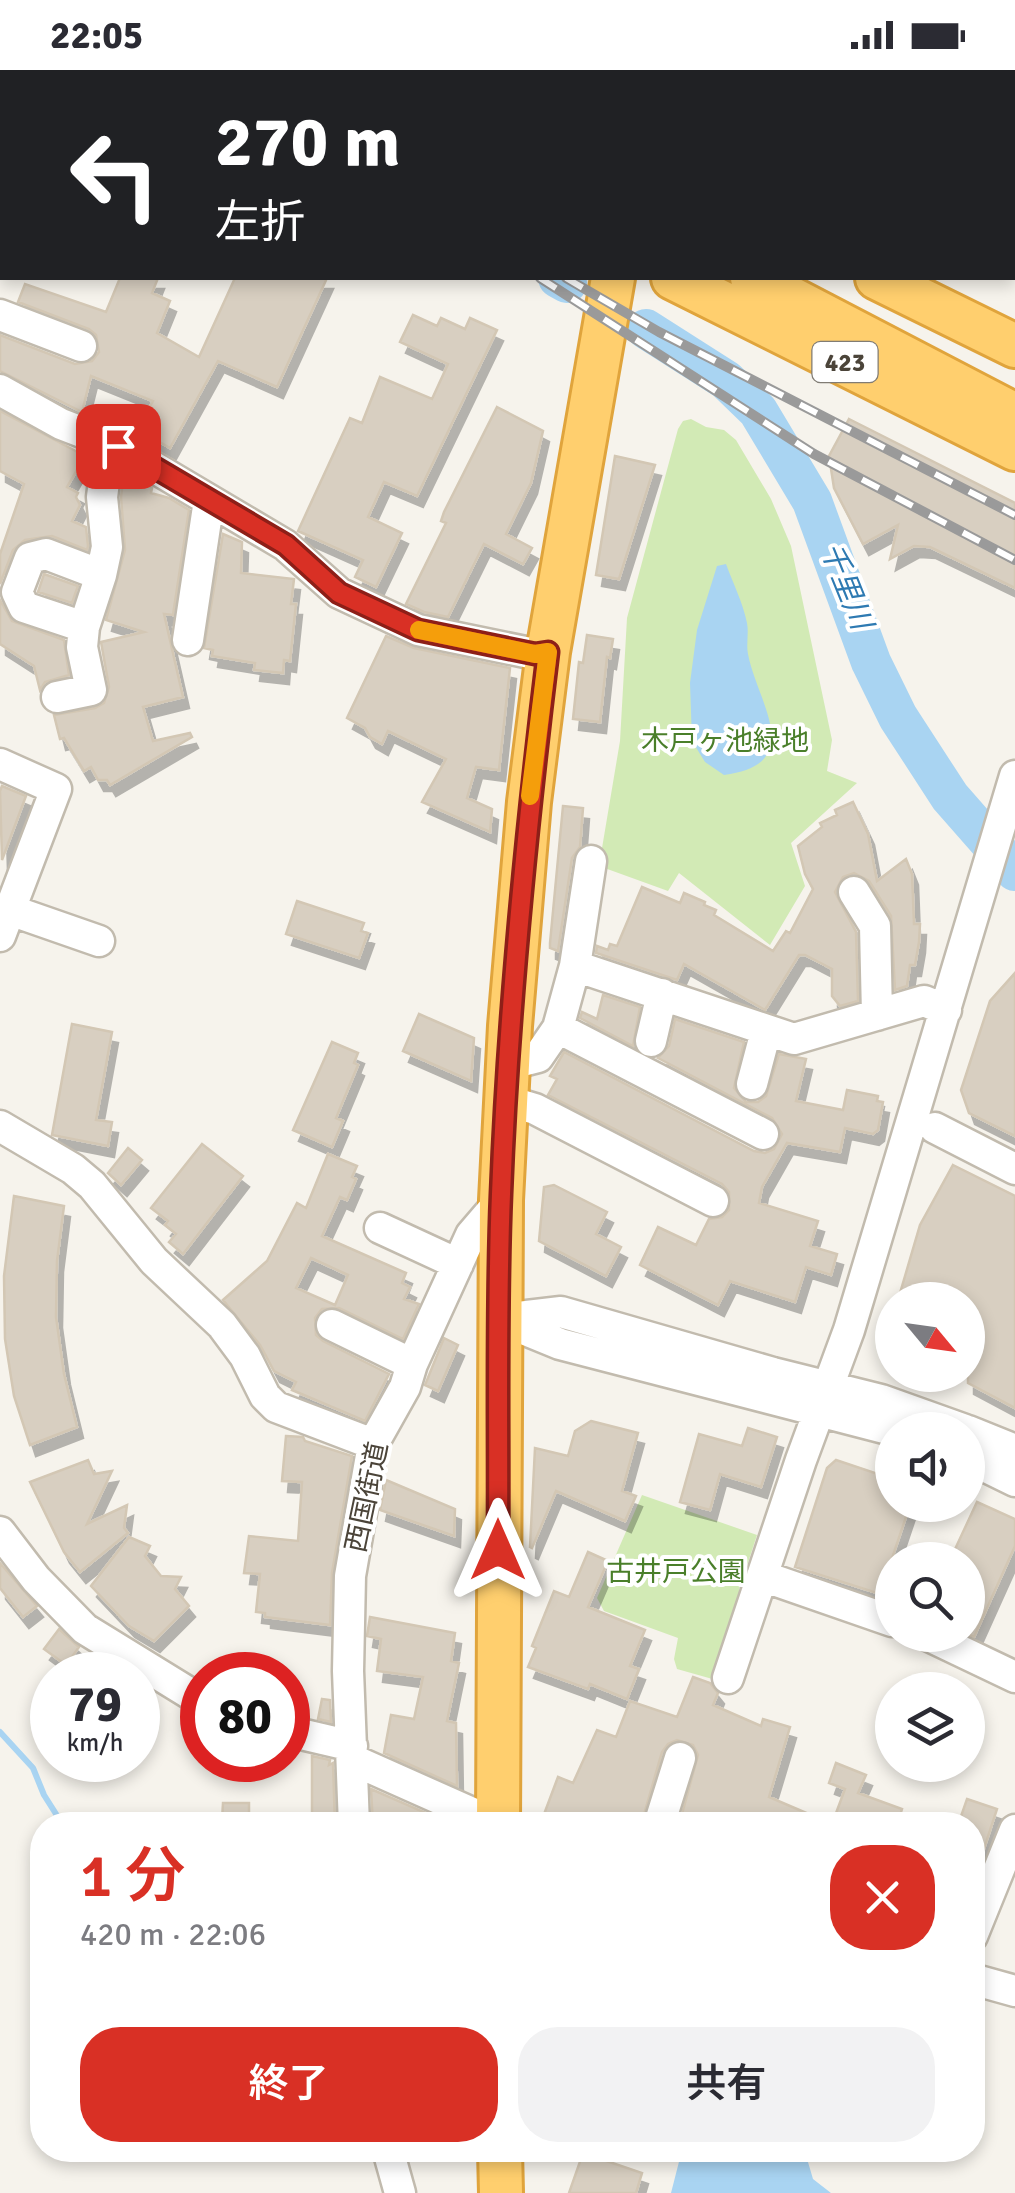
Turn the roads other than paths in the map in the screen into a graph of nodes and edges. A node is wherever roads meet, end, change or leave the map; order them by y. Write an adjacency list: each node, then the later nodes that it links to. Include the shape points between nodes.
1 (613, 280): 18 (highway)
2 (677, 280): 13 (highway, 423)
3 (767, 280): 5 (highway, 423)
4 (816, 280): 5 (highway, 423)
5 (872, 294): 8 (highway, 423); 9 (highway, 423); 11 (highway, 423)
6 (0, 314): 7 (street)
7 (81, 346)
8 (1015, 346)
9 (1015, 385)
10 (0, 390): 12 (street)
11 (1015, 415)
12 (109, 442): 14 (street); 15 (street)
13 (1015, 449)
14 (209, 500): 17 (street); 18 (street, via 286,545 339,593 418,630)
15 (101, 576): 16 (street); 16 (street, via 46,554 30,558 17,592 24,607)
16 (84, 627): 19 (street, via 91,690)
17 (188, 640)
18 (548, 652): 33 (highway)
19 (57, 697)
20 (0, 764): 24 (street, via 56,789)
21 (1015, 776): 28 (street)
22 (592, 861): 26 (street)
23 (857, 889): 29 (street, via 875,926)
24 (5, 923): 25 (street)
25 (100, 942)
26 (575, 966): 27 (street); 30 (street)
27 (662, 994): 31 (street); 32 (street)
28 (946, 1010): 29 (street, via 924,1001); 46 (street)
29 (877, 1015): 31 (street, via 794,1039)
30 (558, 1028): 33 (street, via 538,1058); 37 (street)
31 (766, 1030): 34 (street)
32 (651, 1041)
33 (506, 1082): 39 (highway); 40 (street, via 535,1108)
34 (752, 1084)
35 (0, 1126): 50 (street, via 84,1177 154,1261 222,1324 276,1407)
36 (935, 1128): 38 (street)
37 (764, 1134)
38 (1015, 1169)
39 (501, 1200): 42 (street, 西国街道); 43 (highway)
40 (713, 1201)
41 (380, 1228): 42 (street)
42 (458, 1264): 45 (street, 西国街道)
43 (500, 1320): 46 (street, via 560,1344); 66 (highway)
44 (332, 1324): 45 (street)
45 (412, 1364): 50 (street, 西国街道)
46 (824, 1399): 47 (street, via 881,1400); 48 (street); 55 (street)
47 (915, 1412)
48 (875, 1422)
49 (985, 1438): 51 (street)
50 (373, 1444): 62 (street, 西国街道, via 350,1576)
51 (1015, 1450)
52 (985, 1466): 53 (street)
53 (1015, 1481)
54 (0, 1532): 60 (street, via 85,1629)
55 (762, 1576): 56 (street); 59 (street)
56 (875, 1615)
57 (962, 1652): 58 (street)
58 (1015, 1677)
59 (728, 1678)
60 (180, 1687)
61 (310, 1739): 62 (street)
62 (352, 1753): 64 (street, 西国街道); 65 (street)
63 (680, 1758): 67 (street)
64 (351, 1812)
65 (472, 1812)
66 (498, 1812)
67 (663, 1812)
68 (1015, 1830): 69 (street)
69 (985, 1904)
70 (985, 1983): 71 (street)
71 (1015, 1991)
72 (391, 2162): 74 (street)
73 (500, 2162): 75 (highway)
74 (400, 2193)
75 (501, 2193)

